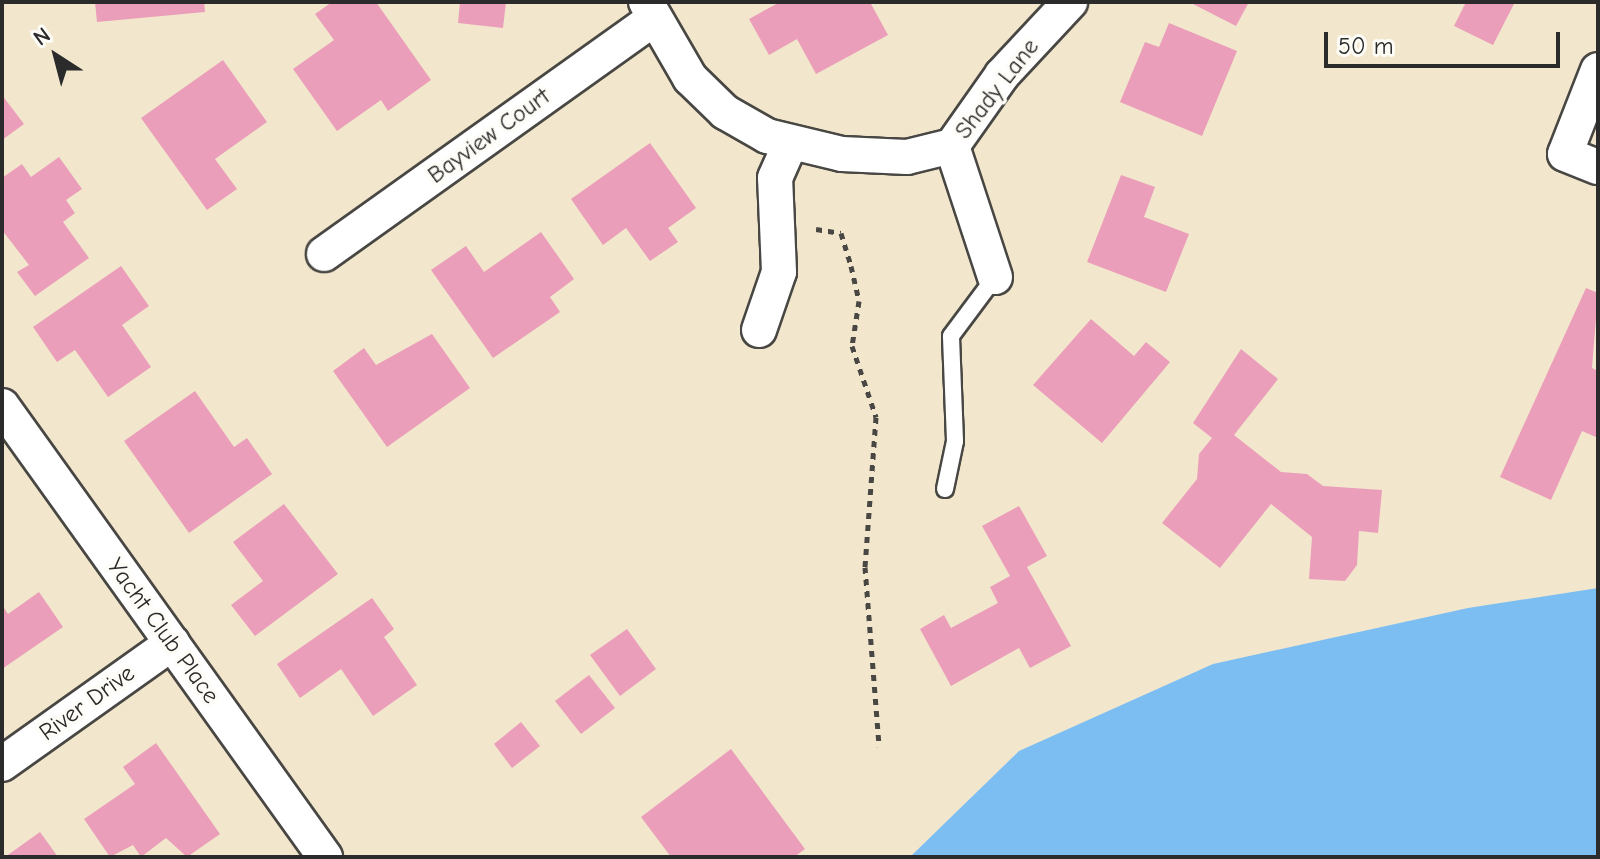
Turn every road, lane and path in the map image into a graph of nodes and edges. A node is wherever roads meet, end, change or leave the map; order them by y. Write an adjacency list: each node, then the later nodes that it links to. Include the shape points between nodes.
1 (1070, 2): 5 (street, Shady Lane, via 1002,75)
2 (650, 10): 4 (street, via 707,96 746,125); 8 (street, Bayview Court)
3 (1598, 70): 6 (street, via 1565,154)
4 (790, 144): 5 (street, via 907,157); 10 (street, via 775,178 779,272)
5 (952, 146): 9 (street, Shady Lane)
6 (1598, 167)
7 (816, 229): 14 (path, via 841,233 859,301 852,346 876,417 865,567)
8 (324, 254)
9 (995, 277): 12 (lane, via 951,336 955,441)
10 (759, 330)
11 (2, 406): 13 (street, Yacht Club Place)
12 (945, 489)
13 (172, 643): 15 (street, River Drive); 16 (street, Yacht Club Place)
14 (879, 746)
15 (2, 764)
16 (325, 857)

